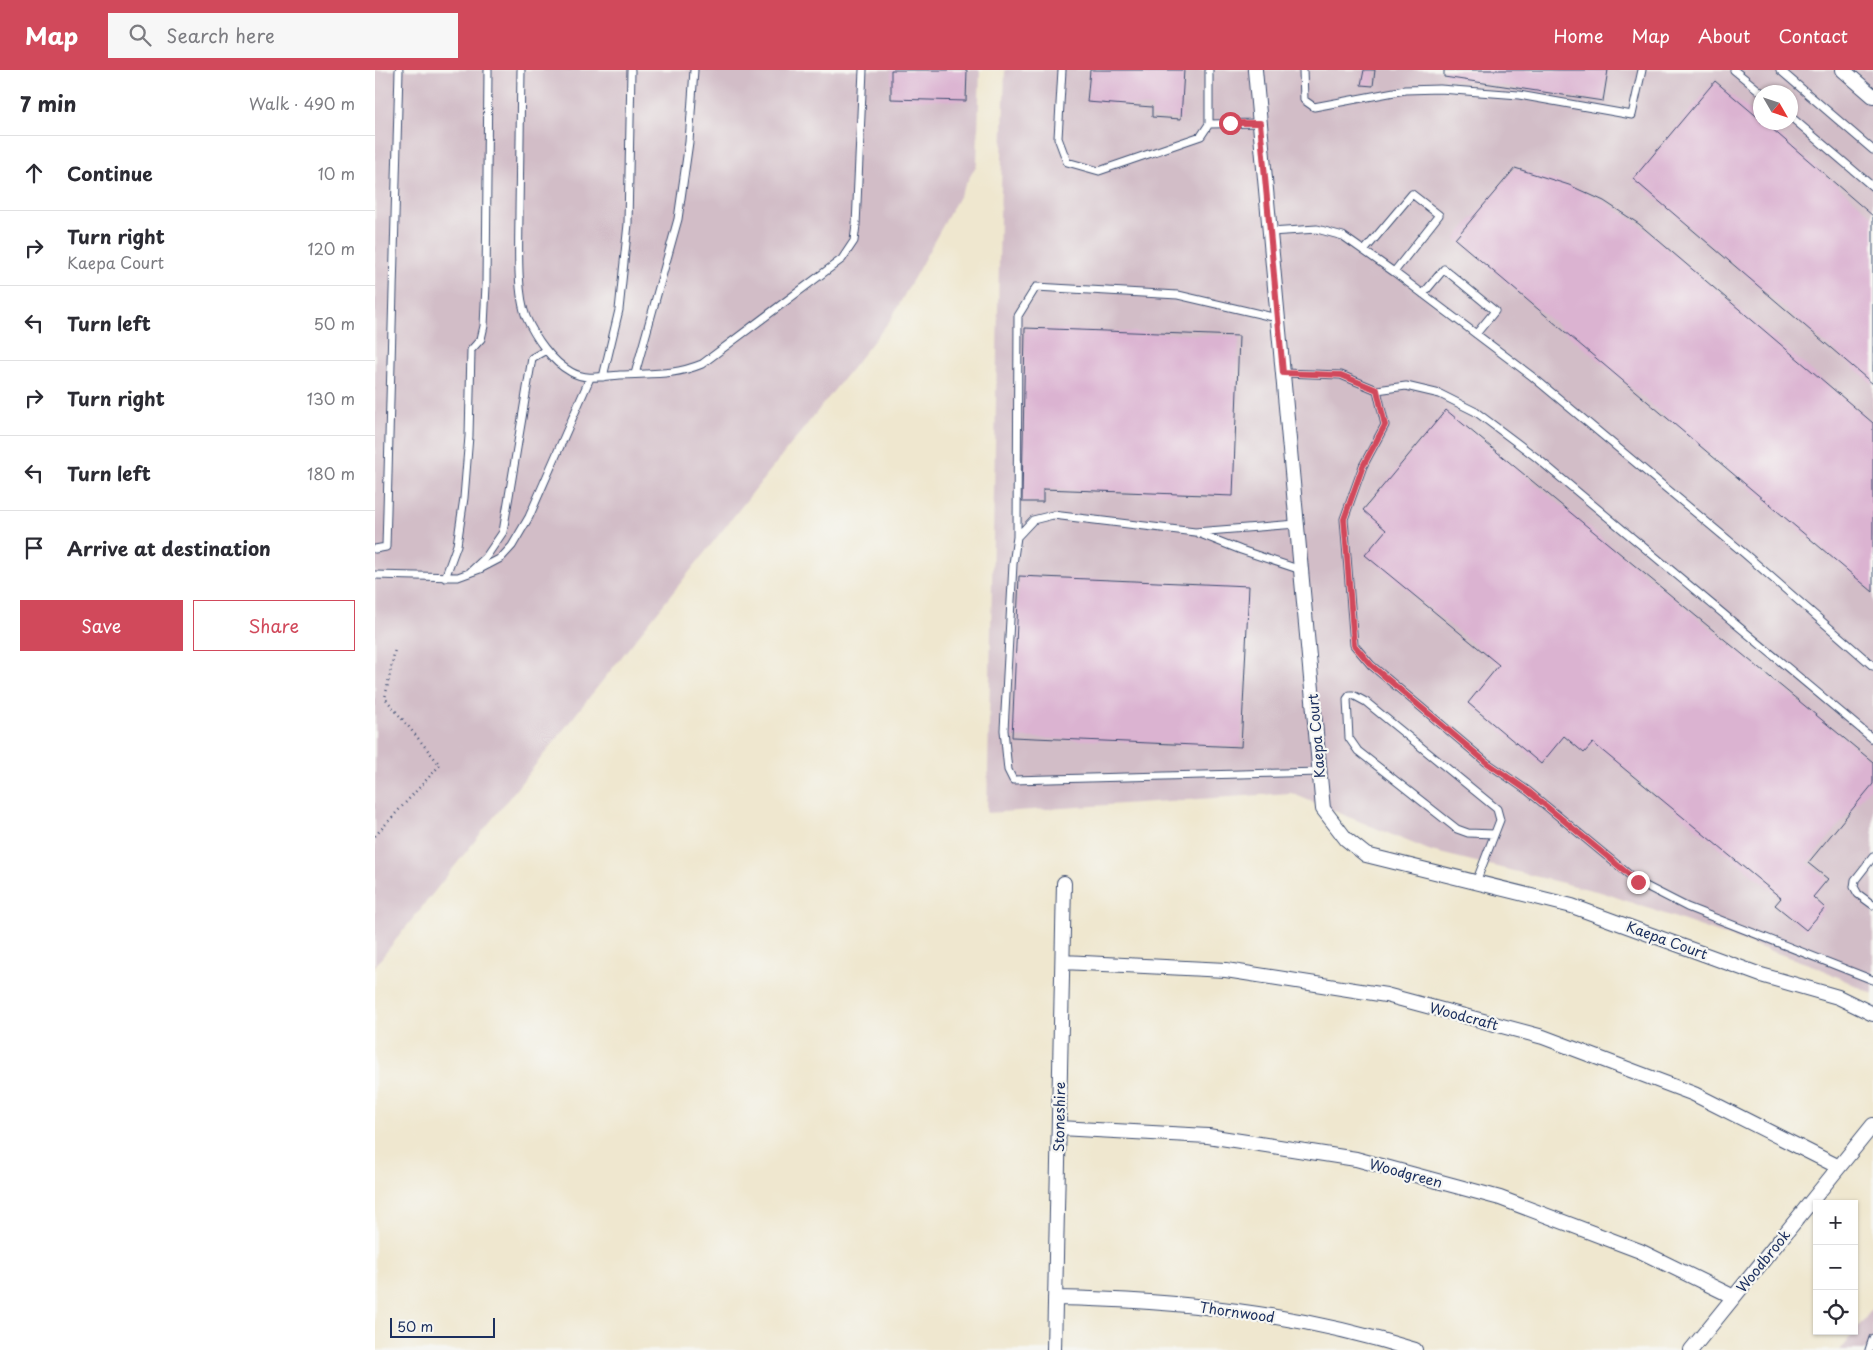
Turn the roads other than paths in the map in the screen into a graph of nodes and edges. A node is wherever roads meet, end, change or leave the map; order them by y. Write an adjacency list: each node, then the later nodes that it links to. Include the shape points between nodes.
1 (399, 70): 37 (lane, via 386,547)
2 (488, 70): 41 (lane, via 484,326 481,338 471,350 464,498 457,545)
3 (521, 70): 28 (lane, via 520,286 525,315)
4 (631, 70): 31 (lane, via 628,224 619,310)
5 (693, 70): 30 (lane, via 689,142 678,219)
6 (863, 70): 30 (lane, via 856,224 854,241 842,260 702,364 666,374)
7 (1062, 70): 19 (lane, via 1058,138 1067,162 1099,171 1201,136)
8 (1209, 70): 19 (lane)
9 (1255, 70): 17 (street, Kaepa Court)
10 (1303, 70): 11 (lane, via 1304,100 1315,107 1405,90 1433,89 1519,94 1632,115)
11 (1642, 70)
12 (1734, 70): 15 (lane)
13 (1780, 70): 20 (lane)
14 (1843, 70): 16 (street)
15 (1753, 85)
16 (1873, 96)
17 (1260, 123): 19 (lane); 22 (street, Kaepa Court)
18 (1798, 123): 21 (lane)
19 (1209, 124)
20 (1873, 150)
21 (1873, 187)
22 (1271, 232): 23 (lane, via 1317,230 1343,236); 26 (street, Kaepa Court)
23 (1364, 251): 24 (lane); 24 (lane, via 1413,194 1439,215)
24 (1394, 272): 25 (lane)
25 (1423, 294): 27 (lane); 27 (lane, via 1444,269 1495,311)
26 (1277, 318): 29 (street, Kaepa Court); 36 (lane, via 1178,295 1036,288 1018,316)
27 (1476, 334): 42 (lane, via 1745,554)
28 (546, 350): 32 (lane, via 572,372); 39 (lane, via 532,358 503,532 486,557)
29 (1283, 373): 33 (lane, via 1341,375); 34 (street, Kaepa Court)
30 (635, 374): 31 (lane)
31 (603, 376): 32 (lane)
32 (590, 378): 39 (lane, via 529,517 512,546 501,558)
33 (1377, 390): 43 (lane, via 1407,386 1440,394 1476,412 1537,458); 51 (lane, via 1385,425 1363,466 1344,519 1354,645 1371,665 1486,762 1528,791 1638,882 1687,906)
34 (1297, 524): 35 (lane); 38 (street, Kaepa Court)
35 (1195, 532): 36 (lane, via 1053,515 1033,520); 38 (lane)
36 (1017, 537): 44 (lane, via 1004,730 1008,770 1013,780)
37 (375, 549)
38 (1301, 570): 44 (street, Kaepa Court)
39 (468, 574): 41 (lane)
40 (375, 575): 41 (lane)
41 (445, 578)
42 (1873, 666)
43 (1873, 739)
44 (1320, 772): 47 (street, Kaepa Court, via 1323,809 1346,839 1366,855)
45 (1494, 834): 45 (lane, via 1500,815 1490,802 1366,702 1350,695 1347,699 1349,738 1358,751 1457,829 1467,833); 47 (lane)
46 (1873, 857): 49 (lane, via 1855,880 1854,887)
47 (1476, 882): 52 (street, Kaepa Court, via 1572,906 1761,975 1838,997)
48 (1063, 883): 50 (street, Stoneshire)
49 (1873, 905)
50 (1063, 962): 54 (street, Stoneshire); 55 (street, Woodcraft, via 1226,970 1386,995 1543,1036 1694,1094)
51 (1873, 980)
52 (1873, 1014)
53 (1873, 1126): 55 (street, Woodbrook)
54 (1059, 1128): 56 (street, Woodgreen, via 1208,1136 1356,1159 1500,1198 1639,1251); 57 (street, Stoneshire)
55 (1839, 1168): 56 (street, Woodbrook)
56 (1734, 1297): 61 (street, Woodbrook)
57 (1055, 1298): 59 (street, Stoneshire); 60 (street, Thornwood, via 1124,1299 1247,1311 1370,1336)
58 (1873, 1338): 62 (lane)
59 (1054, 1350)
60 (1415, 1350)
61 (1691, 1350)
62 (1869, 1350)

